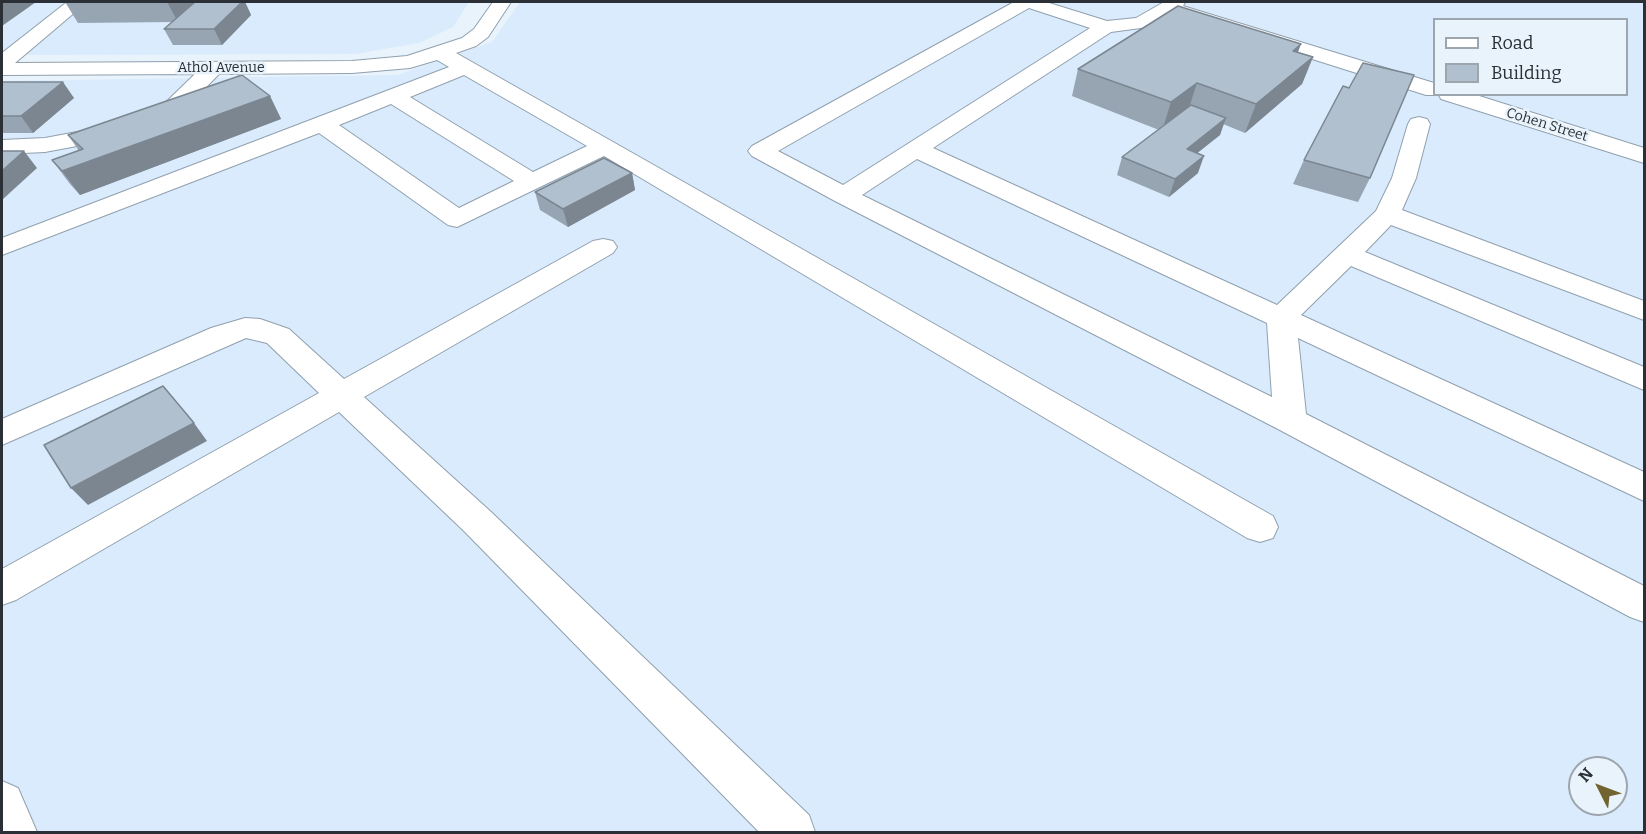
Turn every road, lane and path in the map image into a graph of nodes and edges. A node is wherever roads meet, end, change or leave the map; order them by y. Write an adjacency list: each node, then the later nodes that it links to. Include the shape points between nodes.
1 (78, 2): 7 (street)
2 (502, 2): 6 (street, Athol Avenue, via 481,33)
3 (1028, 2): 5 (street); 21 (street, via 760,151)
4 (1172, 4): 5 (street, via 1142,23); 11 (street)
5 (1106, 27): 18 (street)
6 (440, 53): 8 (street, Athol Avenue, via 385,66); 9 (street)
7 (2, 63)
8 (213, 68): 10 (street, Athol Avenue); 17 (street, via 171,110 98,135 45,145)
9 (464, 68): 12 (street); 16 (street)
10 (2, 69)
11 (1433, 90)
12 (393, 96): 14 (street); 20 (street)
13 (1455, 96): 19 (street, Cohen Street)
14 (322, 124): 20 (street, via 457,219); 23 (street)
15 (1419, 124): 22 (street, via 1404,178)
16 (605, 146): 20 (street); 33 (street)
17 (2, 147)
18 (916, 149): 21 (street); 27 (street)
19 (1644, 156)
20 (532, 182)
21 (844, 196): 30 (street)
22 (1387, 214): 25 (street); 26 (street)
23 (2, 247)
24 (603, 247): 29 (street)
25 (1347, 254): 27 (street); 28 (street)
26 (1644, 311)
27 (1281, 318): 30 (street); 32 (street)
28 (1644, 379)
29 (343, 396): 31 (street, via 278,336 245,328); 34 (street); 38 (street, via 477,521)
30 (1290, 420): 35 (street)
31 (2, 434)
32 (1644, 487)
33 (1260, 527)
34 (2, 588)
35 (1644, 605)
36 (2, 804): 37 (street)
37 (14, 832)
38 (792, 832)

